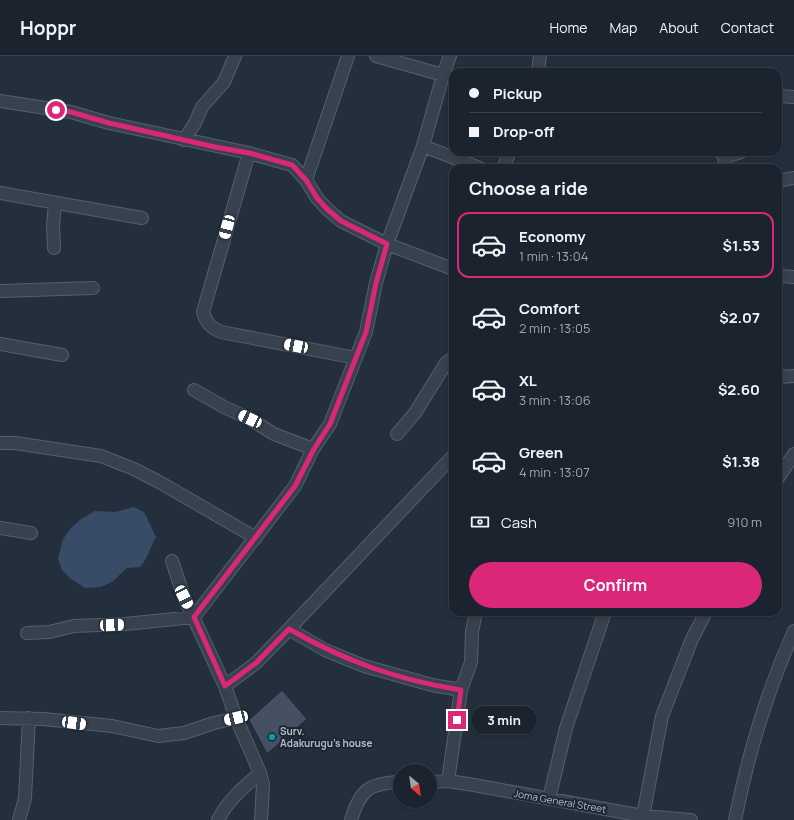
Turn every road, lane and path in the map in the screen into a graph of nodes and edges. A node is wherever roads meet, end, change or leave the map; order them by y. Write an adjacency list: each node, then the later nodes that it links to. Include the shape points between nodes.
1 (236, 56): 11 (street, via 224,82 202,107)
2 (348, 56): 16 (street)
3 (376, 56): 7 (street)
4 (450, 56): 7 (street)
5 (540, 56): 6 (street)
6 (538, 68)
7 (443, 75): 12 (street)
8 (782, 96): 9 (street)
9 (794, 97)
10 (0, 101): 11 (street, via 71,112)
11 (184, 140): 13 (street)
12 (423, 146): 14 (street); 21 (street)
13 (249, 153): 16 (street, via 292,165); 30 (street, via 203,312 206,321 210,327 221,332)
14 (470, 164)
15 (794, 178): 17 (street)
16 (306, 180): 21 (street, via 317,198 341,221)
17 (782, 180)
18 (0, 193): 19 (street)
19 (55, 203): 20 (street); 22 (street)
20 (142, 218)
21 (387, 244): 23 (street); 30 (street, via 366,332)
22 (54, 248)
23 (449, 268)
24 (782, 276): 25 (street)
25 (794, 277)
26 (93, 288): 27 (street)
27 (0, 291)
28 (0, 344): 29 (street)
29 (62, 355)
30 (356, 358): 37 (street, via 330,424)
31 (449, 361): 35 (street, via 415,413)
32 (794, 376): 33 (street)
33 (782, 377)
34 (194, 390): 37 (street, via 274,434)
35 (397, 434)
36 (0, 443): 43 (street, via 101,456 161,483)
37 (314, 449): 43 (street, via 295,486)
38 (794, 454): 40 (street)
39 (449, 460): 49 (street)
40 (782, 472)
41 (0, 528): 42 (street)
42 (31, 533)
43 (256, 538): 48 (street)
44 (172, 561): 48 (street)
45 (475, 616): 53 (street, via 471,662)
46 (604, 616): 61 (street, via 566,728)
47 (704, 616): 62 (street, via 692,639 662,716)
48 (194, 617): 51 (street, via 74,626 49,632); 52 (street)
49 (289, 629): 52 (street, via 256,663); 53 (street, via 325,650 364,666 432,686)
50 (794, 630): 68 (street, via 769,691 741,789)
51 (27, 633)
52 (225, 686): 56 (street)
53 (461, 690): 58 (street)
54 (0, 718): 55 (street)
55 (29, 718): 56 (street, via 112,726 158,736 184,733); 63 (street, via 25,798)
56 (236, 718): 57 (street)
57 (260, 773): 64 (street, via 228,803); 65 (street, via 263,784)
58 (448, 781): 59 (street, Joma General Street); 61 (street, Joma General Street)
59 (437, 782)
60 (393, 783): 66 (street, via 374,785 358,800)
61 (549, 799): 62 (street, Joma General Street)
62 (643, 816): 67 (street, Joma General Street)
63 (19, 820)
64 (218, 820)
65 (261, 820)
66 (350, 820)
67 (691, 820)
68 (735, 820)

